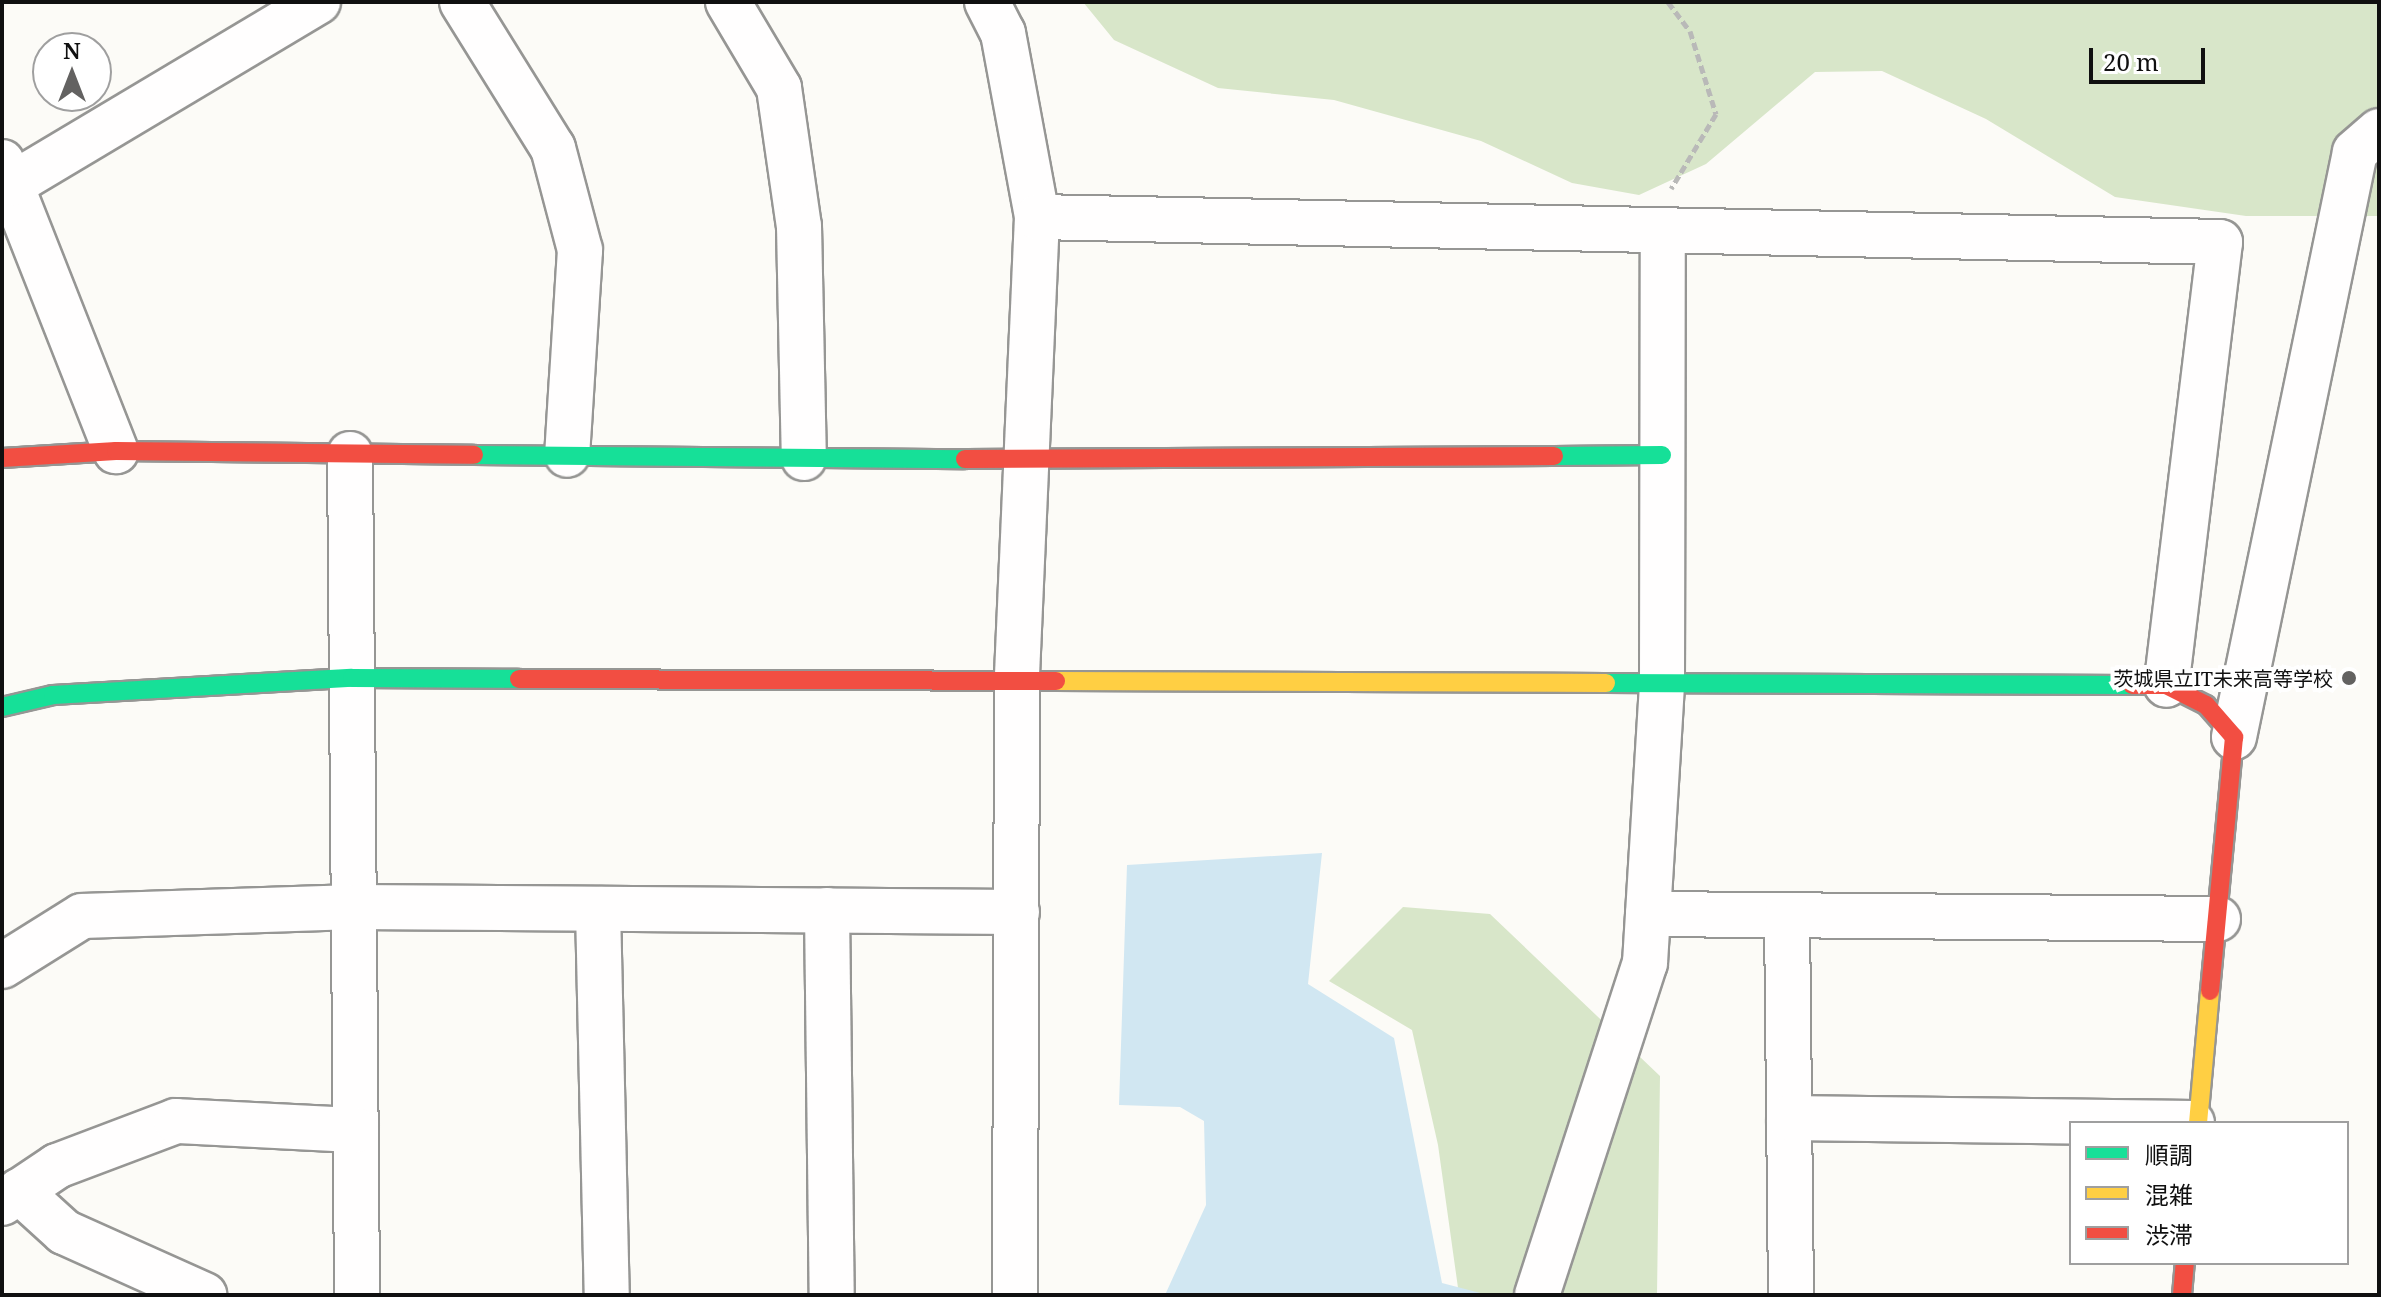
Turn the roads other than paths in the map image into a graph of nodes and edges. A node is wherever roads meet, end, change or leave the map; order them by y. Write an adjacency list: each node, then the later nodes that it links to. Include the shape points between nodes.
1 (318, 2): 6 (street)
2 (462, 2): 11 (street, via 553,148 580,250)
3 (728, 2): 14 (street, via 779,88 799,226)
4 (987, 2): 7 (street, via 1003,33)
5 (2371, 148): 21 (street)
6 (8, 173): 9 (street)
7 (1037, 217): 8 (street); 15 (street)
8 (1663, 230): 12 (street); 19 (street, via 2220,242)
9 (116, 451): 10 (street); 13 (street)
10 (350, 454): 11 (street); 16 (street)
11 (567, 455): 14 (street)
12 (1662, 455): 15 (street); 18 (street)
13 (2, 458)
14 (804, 458): 15 (street)
15 (1026, 460): 17 (street)
16 (352, 678): 17 (street); 20 (street, via 53,695); 22 (street)
17 (1017, 680): 18 (street); 25 (street)
18 (1662, 683): 19 (street); 26 (street)
19 (2166, 685): 21 (street, via 2206,705)
20 (2, 707)
21 (2234, 737): 28 (street)
22 (355, 907): 23 (street); 29 (street, via 82,916); 33 (street)
23 (598, 909): 24 (street); 38 (street)
24 (827, 910): 25 (street); 39 (street)
25 (1017, 912): 40 (street)
26 (1648, 914): 27 (street); 41 (street, via 1645,963)
27 (1787, 915): 28 (street); 30 (street)
28 (2218, 919): 32 (street)
29 (2, 966)
30 (1789, 1118): 31 (street); 42 (street)
31 (2069, 1121)
32 (2198, 1121)
33 (356, 1130): 34 (street, via 176,1121 57,1166); 37 (street)
34 (10, 1197): 36 (street, via 64,1232)
35 (2185, 1265): 43 (street)
36 (204, 1295)
37 (357, 1295)
38 (607, 1295)
39 (832, 1295)
40 (1015, 1295)
41 (1537, 1295)
42 (1791, 1295)
43 (2182, 1295)

